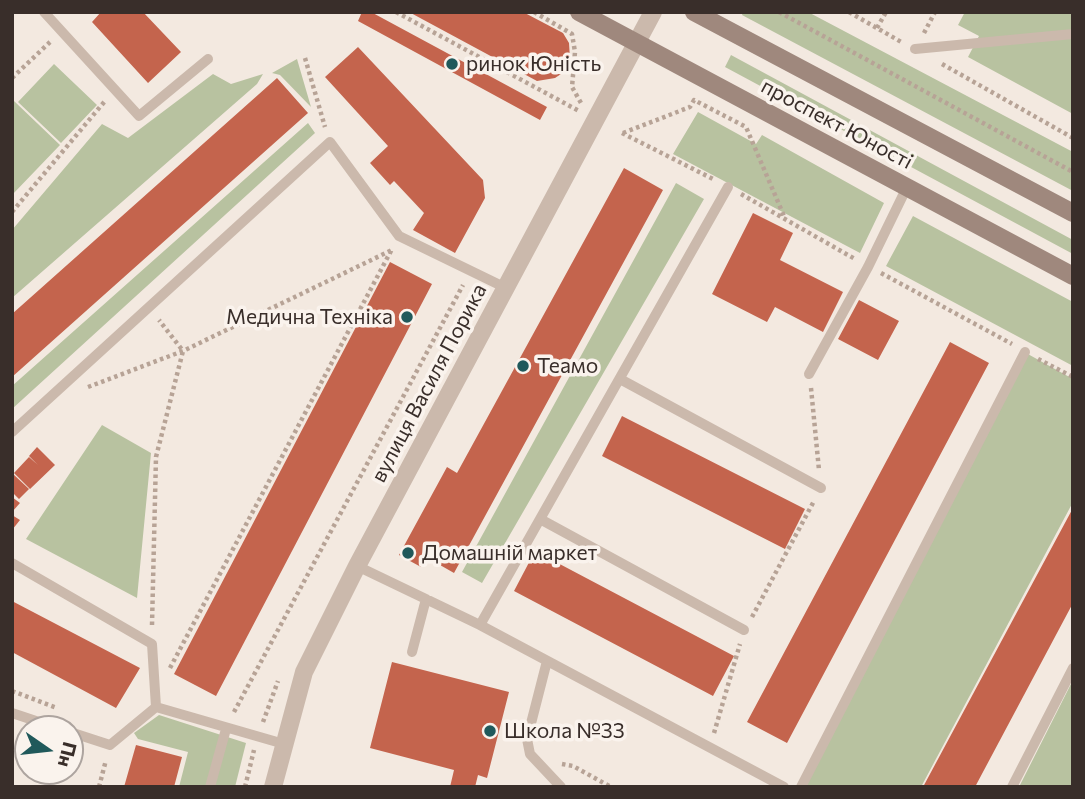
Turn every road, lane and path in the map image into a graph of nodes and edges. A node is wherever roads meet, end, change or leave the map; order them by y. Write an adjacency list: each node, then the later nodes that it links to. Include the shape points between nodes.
1 (44, 12): 11 (lane)
2 (396, 12): 20 (path)
3 (534, 12): 19 (path, via 572,34 572,86)
4 (579, 12): 13 (main road, проспект Юності)
5 (653, 12): 13 (street, вулиця Василя Порика)
6 (694, 12): 27 (main road, проспект Юності)
7 (779, 12): 23 (path)
8 (849, 12): 10 (path)
9 (886, 12): 10 (path)
10 (877, 28): 14 (path)
11 (62, 31): 17 (path); 18 (lane)
12 (1073, 34): 14 (lane)
13 (636, 43): 25 (main road, проспект Юності); 34 (street, вулиця Василя Порика)
14 (915, 49): 21 (path)
15 (304, 58): 22 (path)
16 (208, 59): 18 (lane, via 139,116)
17 (12, 78)
18 (115, 89): 26 (path)
19 (578, 96)
20 (578, 111)
21 (1073, 138)
22 (330, 142): 29 (lane); 35 (lane)
23 (1073, 172)
24 (728, 187): 28 (path); 28 (path, via 622,133 690,107 694,100 746,127); 40 (lane)
25 (907, 187): 31 (lane); 33 (main road, проспект Юності)
26 (12, 212)
27 (1073, 213)
28 (785, 219): 31 (path)
29 (399, 236): 30 (path); 32 (lane)
30 (392, 250): 36 (path); 54 (path)
31 (868, 267): 37 (path); 38 (lane)
32 (470, 272): 34 (lane); 55 (path)
33 (1073, 276)
34 (506, 288): 46 (street, вулиця Василя Порика)
35 (148, 307): 36 (path); 42 (lane)
36 (183, 351): 41 (path); 50 (path, via 156,457)
37 (1025, 352): 39 (path); 67 (lane)
38 (809, 374): 43 (path)
39 (1073, 377)
40 (620, 379): 43 (lane); 44 (lane)
41 (80, 390)
42 (12, 432)
43 (821, 488): 49 (path)
44 (540, 519): 48 (lane); 49 (lane)
45 (12, 563): 50 (lane)
46 (357, 566): 47 (lane); 58 (street, вулиця Василя Порика, via 304,672)
47 (426, 599): 48 (lane); 51 (lane)
48 (480, 625): 52 (lane)
49 (744, 630): 59 (path)
50 (152, 644): 54 (lane)
51 (412, 652)
52 (547, 661): 59 (lane); 60 (lane, via 527,740 530,754)
53 (1073, 668): 68 (lane)
54 (156, 702): 55 (lane); 57 (lane)
55 (226, 729): 58 (lane); 62 (lane)
56 (84, 736): 57 (lane)
57 (110, 744): 61 (path)
58 (284, 744): 63 (street, вулиця Василя Порика)
59 (710, 747): 66 (lane)
60 (548, 775): 64 (lane); 65 (path, via 556,766 569,765)
61 (99, 787)
62 (210, 787)
63 (273, 787)
64 (561, 787)
65 (611, 787)
66 (784, 787)
67 (801, 787)
68 (1012, 787)

